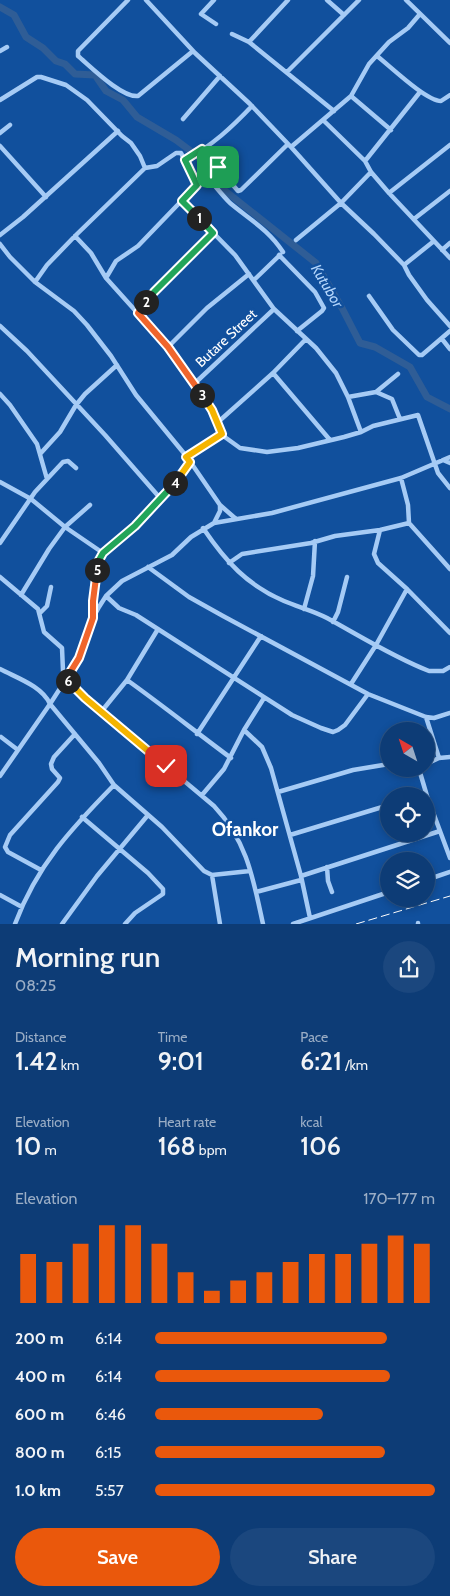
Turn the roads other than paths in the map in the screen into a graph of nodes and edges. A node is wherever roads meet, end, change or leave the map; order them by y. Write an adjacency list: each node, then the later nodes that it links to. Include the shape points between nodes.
1 (128, 0): 16 (street, via 78,51 78,56 100,74 126,94 138,96)
2 (146, 0): 16 (street)
3 (214, 0): 10 (street, via 200,14)
4 (288, 0): 12 (street)
5 (327, 0): 9 (street)
6 (359, 0): 9 (street)
7 (406, 0): 8 (street)
8 (420, 14): 13 (street); 17 (street)
9 (344, 15): 18 (street)
10 (216, 24)
11 (232, 34): 12 (street)
12 (249, 42): 18 (street)
13 (450, 43)
14 (7, 47): 15 (street)
15 (0, 51)
16 (193, 51): 19 (street)
17 (377, 56): 20 (street); 22 (street, via 364,71)
18 (287, 72): 25 (street)
19 (220, 76): 24 (street); 26 (street)
20 (420, 92): 21 (street, via 436,101); 29 (street)
21 (450, 95)
22 (351, 96): 25 (street); 29 (street)
23 (0, 100): 30 (street, via 41,77 72,88)
24 (252, 106): 33 (street); 35 (street, via 226,133)
25 (334, 110): 27 (street)
26 (183, 119)
27 (323, 120): 33 (street); 37 (street)
28 (10, 125): 31 (street)
29 (391, 130): 37 (street)
30 (118, 131): 38 (street, via 138,152); 43 (street)
31 (0, 133)
32 (0, 146): 43 (street)
33 (290, 146): 35 (street, via 238,191); 45 (street)
34 (450, 146): 42 (street)
35 (202, 149): 36 (street)
36 (185, 160): 38 (street, via 179,152 157,166); 40 (street)
37 (365, 161): 39 (street)
38 (146, 168): 49 (street)
39 (371, 172): 42 (street); 45 (street)
40 (197, 185): 44 (street); 55 (street, via 209,179 231,203 272,237)
41 (450, 190): 46 (street)
42 (389, 193): 46 (street)
43 (46, 197): 48 (street)
44 (182, 201): 47 (street); 59 (street, via 138,246 116,261)
45 (341, 203): 50 (street); 57 (street)
46 (414, 219): 51 (street)
47 (213, 233): 58 (street); 64 (street, via 154,292)
48 (0, 235)
49 (74, 236): 59 (street); 61 (street)
50 (296, 240)
51 (434, 240): 54 (street); 57 (street)
52 (450, 243): 54 (street)
53 (0, 244): 61 (street)
54 (442, 250): 56 (street)
55 (282, 253): 60 (street); 67 (street, via 315,292 324,308)
56 (450, 258)
57 (404, 265): 66 (street, via 427,300)
58 (249, 274): 60 (street); 71 (street, via 207,308)
59 (106, 278): 64 (street)
60 (254, 280): 63 (street)
61 (35, 282): 73 (street, via 74,311)
62 (369, 296): 70 (street, via 393,330 419,356)
63 (274, 309): 67 (street); 76 (street, Butare Street)
64 (138, 313): 71 (street)
65 (0, 326): 80 (street)
66 (450, 326)
67 (297, 331): 69 (street)
68 (450, 331): 70 (street)
69 (306, 339): 74 (street); 79 (street, via 336,373)
70 (442, 339): 72 (street)
71 (168, 347): 76 (street)
72 (450, 349)
73 (118, 365): 80 (street); 87 (street, via 136,395)
74 (273, 373): 82 (street); 85 (street)
75 (398, 374): 77 (street)
76 (194, 384): 82 (street)
77 (376, 392): 79 (street); 81 (street, via 392,399)
78 (0, 394): 86 (street, via 24,424)
79 (348, 397): 83 (street)
80 (76, 405): 86 (street, via 60,432); 98 (street, via 106,434)
81 (400, 419): 83 (street); 92 (street, via 419,417)
82 (217, 423): 84 (street)
83 (360, 432): 85 (street)
84 (222, 434): 85 (street, via 240,448 267,452); 87 (street)
85 (330, 440)
86 (40, 454): 95 (street)
87 (186, 457): 90 (street)
88 (450, 457): 89 (street)
89 (443, 460): 91 (street); 92 (street)
90 (190, 462): 98 (street, via 180,478); 101 (street)
91 (450, 463)
92 (435, 464): 94 (street); 97 (street)
93 (76, 468): 95 (street, via 65,460)
94 (401, 478): 102 (street); 104 (street)
95 (47, 479): 99 (street)
96 (0, 482): 99 (street)
97 (450, 488)
98 (160, 498): 110 (street, via 135,526)
99 (31, 499): 105 (street); 109 (street)
100 (90, 505): 105 (street)
101 (220, 505): 102 (street); 103 (street)
102 (236, 519): 103 (street)
103 (214, 523): 106 (street)
104 (410, 523): 107 (street); 113 (street)
105 (65, 527): 110 (street); 118 (street)
106 (203, 528): 111 (street); 112 (street, via 172,555)
107 (380, 530): 108 (street); 117 (street, via 374,548 375,558)
108 (315, 541): 111 (street, via 242,554); 120 (street, via 313,576)
109 (0, 542)
110 (103, 553): 122 (street, via 98,562)
111 (229, 563): 120 (street, via 263,591)
112 (148, 567): 119 (street, via 122,581); 126 (street, via 189,597)
113 (450, 568)
114 (0, 577): 118 (street)
115 (347, 577): 123 (street)
116 (51, 587): 121 (street, via 47,606)
117 (407, 589): 125 (street); 127 (street)
118 (22, 595): 121 (street)
119 (106, 596): 122 (street); 124 (street, via 119,608)
120 (304, 609): 123 (street)
121 (40, 613): 131 (street, via 44,632 62,648)
122 (93, 618): 131 (street, via 79,658)
123 (333, 622): 127 (street)
124 (158, 629): 130 (street); 132 (street)
125 (450, 633)
126 (261, 636): 130 (street); 133 (street)
127 (376, 645): 128 (street, via 428,671 443,671); 133 (street)
128 (450, 667)
129 (0, 669): 136 (street, via 42,692)
130 (234, 678): 135 (street); 142 (street)
131 (66, 679): 136 (street); 137 (street)
132 (127, 680): 137 (street); 142 (street)
133 (351, 684): 134 (street)
134 (368, 694): 135 (street, via 345,725 333,732 308,723); 139 (street)
135 (264, 698): 140 (street)
136 (50, 704): 141 (street); 144 (street)
137 (101, 712): 154 (street)
138 (450, 713): 139 (street)
139 (426, 717): 147 (street)
140 (244, 730): 146 (street); 153 (street, via 262,747)
141 (75, 734): 152 (street); 163 (street, via 51,764 60,778 58,782 5,843 8,852)
142 (197, 734): 146 (street)
143 (1, 737): 144 (street)
144 (18, 750): 150 (street)
145 (450, 756): 147 (street)
146 (231, 758): 154 (street)
147 (440, 758): 148 (street)
148 (435, 760)
149 (380, 766): 153 (street)
150 (0, 776)
151 (422, 778): 158 (street)
152 (114, 785): 156 (street); 157 (street)
153 (278, 792): 159 (street)
154 (202, 795): 164 (street, via 230,823 246,854)
155 (380, 808): 159 (street)
156 (148, 815): 160 (street); 166 (street, via 204,871)
157 (82, 817): 160 (street); 163 (street)
158 (440, 831): 161 (street); 162 (street)
159 (290, 835): 168 (street)
160 (119, 850): 176 (street); 177 (street, via 152,876 164,892)
161 (450, 858)
162 (327, 868): 168 (street); 170 (street)
163 (41, 870): 173 (street)
164 (250, 871): 166 (street); 169 (street)
165 (450, 872): 167 (street)
166 (212, 875): 178 (street)
167 (435, 877)
168 (301, 878): 169 (street); 174 (street)
169 (256, 892): 179 (street)
170 (332, 892)
171 (0, 895): 173 (street)
172 (380, 895): 174 (street)
173 (22, 907): 175 (street)
174 (310, 918): 180 (street)
175 (15, 924)
176 (62, 924)
177 (125, 924)
178 (220, 924)
179 (263, 924)
180 (293, 924)

